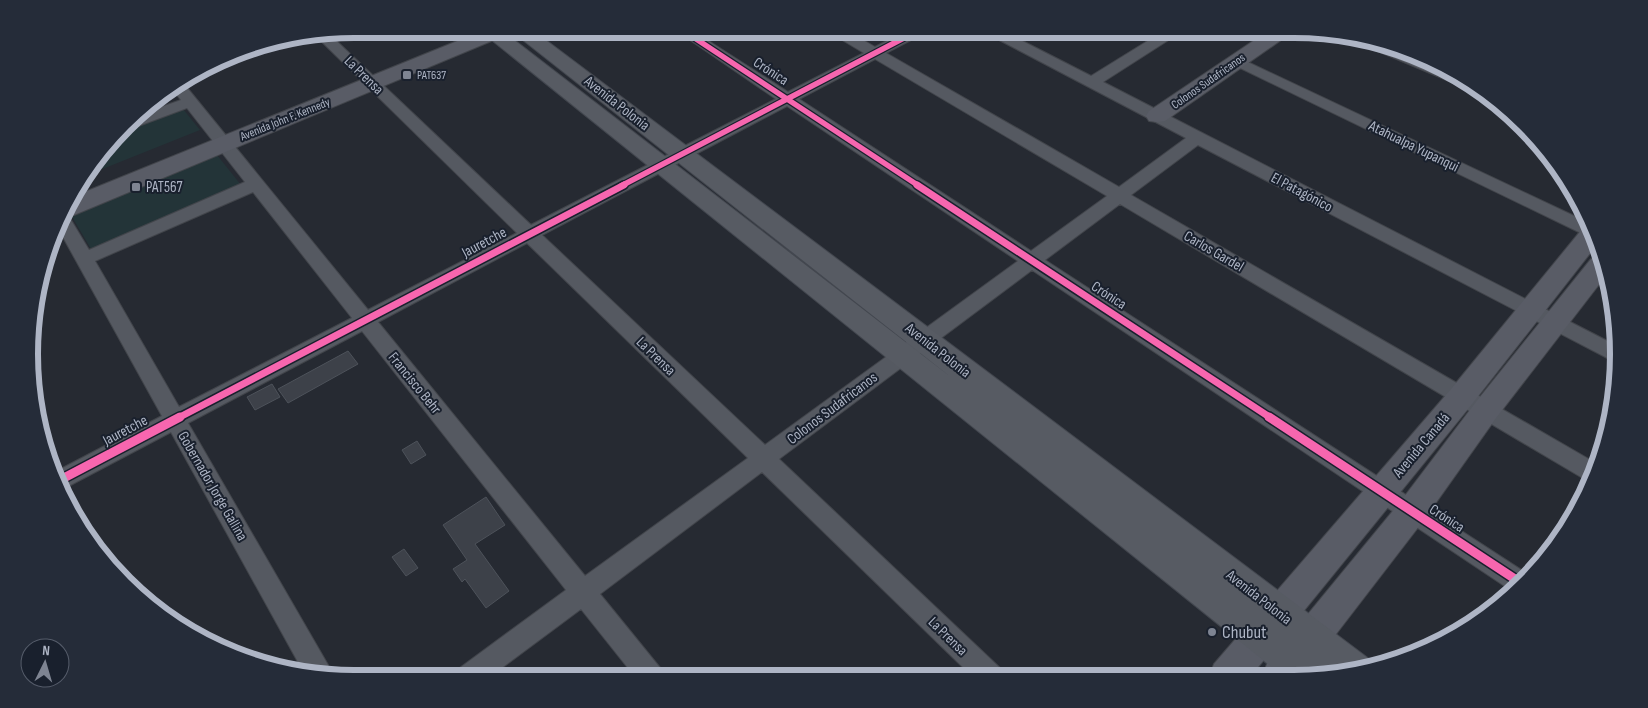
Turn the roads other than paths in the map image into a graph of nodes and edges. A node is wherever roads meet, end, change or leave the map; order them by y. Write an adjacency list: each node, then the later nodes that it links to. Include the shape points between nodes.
1 (474, 38): 12 (main road, Avenida John F. Kennedy)
2 (506, 38): 20 (main road, Avenida Polonia)
3 (695, 38): 15 (street, Crónica)
4 (849, 38): 10 (street, Carlos Gardel)
5 (904, 38): 10 (street, Jauretche)
6 (1006, 38): 13 (street, El Patagónico)
7 (1162, 38): 13 (street)
8 (1271, 38): 11 (main road, Colonos Sudafricanos)
9 (326, 39): 12 (street, La Prensa)
10 (875, 53): 15 (street, Jauretche); 23 (street, Carlos Gardel)
11 (1237, 61): 17 (main road, Colonos Sudafricanos); 26 (street, Atahualpa Yupanqui)
12 (367, 78): 19 (main road, Avenida John F. Kennedy); 27 (street, La Prensa)
13 (1092, 82): 17 (street, El Patagónico)
14 (184, 94): 16 (street); 19 (street, Francisco Behr)
15 (787, 99): 20 (street, Jauretche); 30 (street, Crónica)
16 (148, 114)
17 (1157, 116): 18 (street, El Patagónico)
18 (1198, 137): 23 (street, Colonos Sudafricanos); 32 (street, El Patagónico)
19 (219, 139): 21 (street, Francisco Behr); 22 (main road, Avenida John F. Kennedy); 24 (main road, Avenida John F. Kennedy)
20 (672, 159): 27 (street, Jauretche); 34 (main road, Avenida Polonia)
21 (256, 184): 29 (street); 33 (street, Francisco Behr)
22 (85, 187)
23 (1119, 196): 30 (street, Colonos Sudafricanos); 36 (street, Carlos Gardel)
24 (75, 205)
25 (65, 225): 29 (street, Gobernador Jorge Gallina)
26 (1584, 228)
27 (529, 234): 33 (street, Jauretche); 38 (street, La Prensa)
28 (1588, 238): 32 (main road, Avenida Canadá)
29 (84, 259): 37 (street, Gobernador Jorge Gallina)
30 (1032, 260): 34 (street, Colonos Sudafricanos); 41 (street, Crónica)
31 (1598, 266): 32 (main road, Avenida Canadá)
32 (1542, 317): 35 (street, El Patagónico); 36 (main road, Avenida Canadá)
33 (365, 320): 37 (street, Jauretche); 44 (street, Francisco Behr)
34 (914, 348): 38 (street, Colonos Sudafricanos); 45 (main road, Avenida Polonia)
35 (1610, 352)
36 (1474, 403): 39 (street, Carlos Gardel); 41 (main road, Avenida Canadá); 42 (main road, Avenida Canadá)
37 (175, 419): 40 (street, Jauretche); 47 (street, Gobernador Jorge Gallina)
38 (764, 459): 44 (street, Colonos Sudafricanos); 51 (street, La Prensa)
39 (1588, 470)
40 (63, 478)
41 (1382, 492): 42 (street, Crónica); 45 (main road, Avenida Canadá)
42 (1412, 511): 43 (street, Crónica); 46 (main road, Avenida Canadá)
43 (1516, 580)
44 (583, 593): 49 (street, Colonos Sudafricanos); 50 (street, Francisco Behr)
45 (1270, 625): 46 (main road, Avenida Polonia); 52 (main road, Avenida Canadá)
46 (1299, 663): 48 (main road, Avenida Polonia)
47 (316, 668)
48 (1335, 668)
49 (478, 670)
50 (646, 670)
51 (984, 670)
52 (1233, 670)

